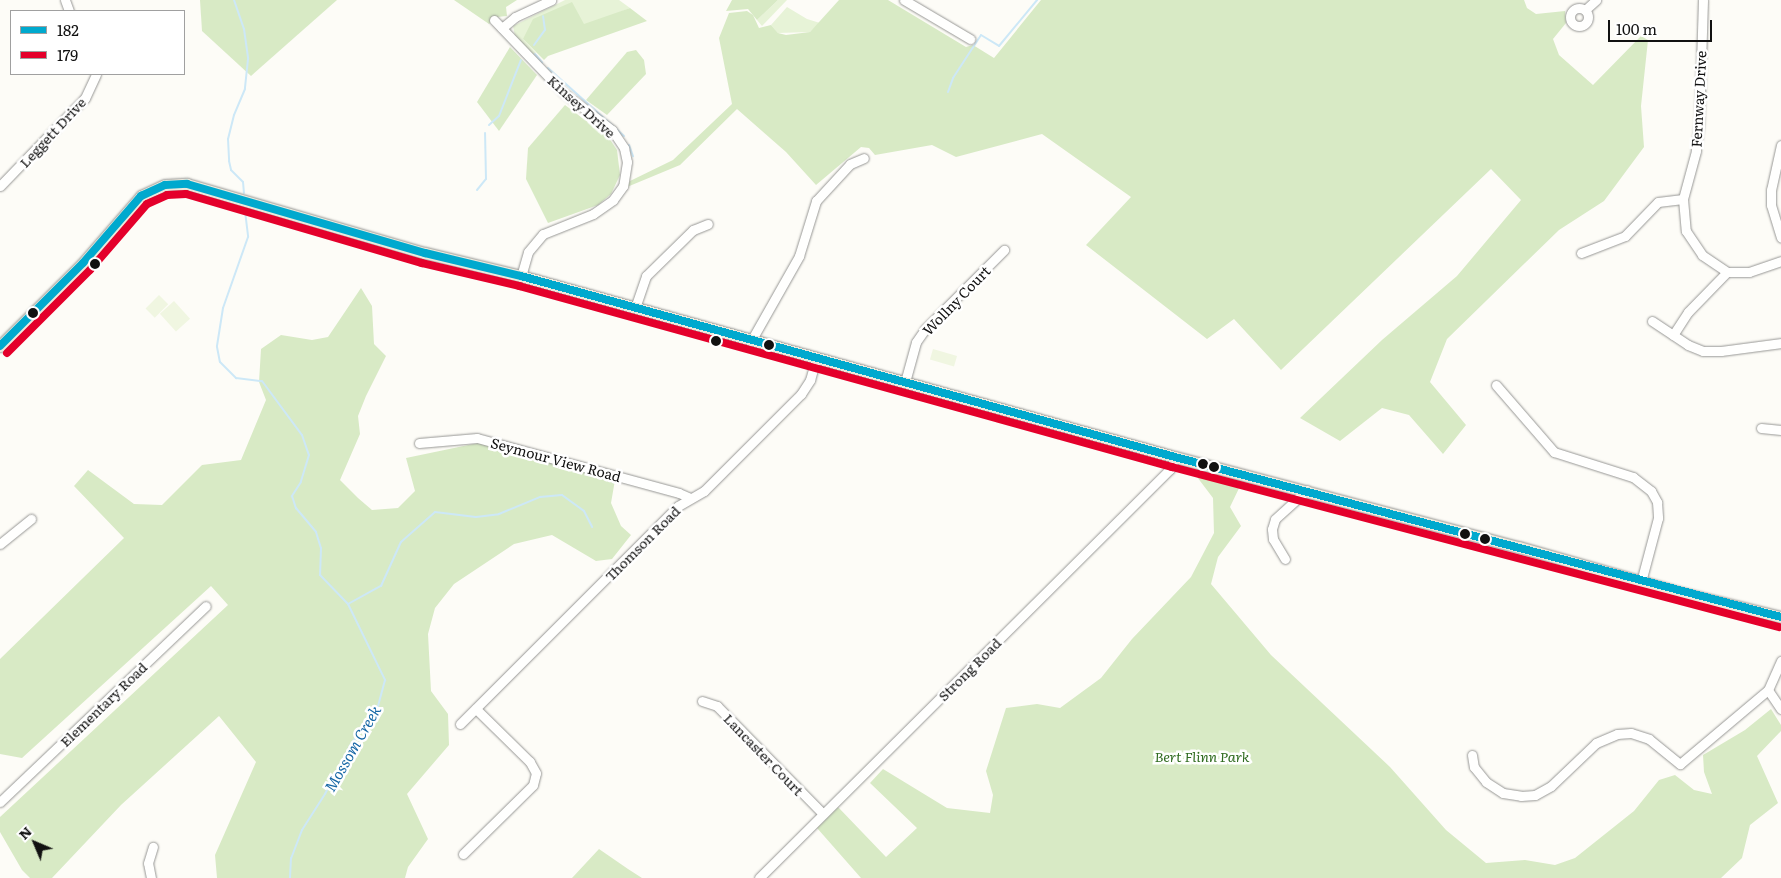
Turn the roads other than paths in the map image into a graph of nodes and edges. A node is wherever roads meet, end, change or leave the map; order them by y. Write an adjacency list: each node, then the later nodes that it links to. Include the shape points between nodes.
1 (551, 0): 7 (street, via 515,17)
2 (904, 0): 8 (street)
3 (1596, 0): 5 (street)
4 (1703, 0): 13 (street, Fernway Drive, via 1699,125 1696,151)
5 (1585, 10)
6 (494, 20): 7 (street, Kinsey Drive)
7 (502, 28): 20 (street, Kinsey Drive, via 564,93 612,130 621,142 627,162 623,186 613,200 593,214 542,234 528,252)
8 (970, 38)
9 (96, 75): 12 (street, Leggett Drive, via 85,98)
10 (1781, 145): 15 (street, via 1771,197)
11 (864, 158): 24 (street, via 850,164 816,201 799,256)
12 (0, 186)
13 (1683, 199): 17 (street, via 1658,202 1624,236); 19 (street, Fernway Drive, via 1684,222 1690,240 1702,255)
14 (708, 224): 21 (street, via 693,230 646,276)
15 (1781, 238)
16 (1004, 250): 28 (street, Wollny Court, via 925,329 916,342)
17 (1581, 253)
18 (1781, 261): 19 (street, via 1755,271)
19 (1727, 272): 23 (street, via 1688,312)
20 (521, 276): 21 (main road); 26 (main road, via 425,253 197,186 171,184 140,196 83,263)
21 (634, 308): 24 (main road)
22 (1652, 321): 23 (street)
23 (1673, 335): 25 (street, via 1692,347 1710,352)
24 (751, 341): 27 (main road)
25 (1781, 343)
26 (0, 346)
27 (816, 359): 28 (main road); 35 (street, Thomson Road, via 810,380 801,394 704,491)
28 (905, 382): 33 (main road)
29 (1496, 385): 39 (street, via 1554,452 1633,477 1650,489 1657,502 1658,518)
30 (1761, 428): 31 (street)
31 (1781, 430)
32 (419, 443): 35 (street, Seymour View Road, via 477,438)
33 (1176, 457): 34 (main road); 50 (street, Strong Road, via 1170,469)
34 (1307, 490): 38 (street, via 1276,519 1272,529 1273,539); 39 (main road)
35 (690, 498): 45 (street, Thomson Road)
36 (31, 519): 37 (street)
37 (0, 544)
38 (1285, 558)
39 (1641, 582): 41 (main road)
40 (206, 606): 49 (street, Elementary Road)
41 (1781, 617)
42 (1781, 661): 43 (street)
43 (1768, 690): 46 (street); 48 (street, via 1680,764 1649,739 1617,734 1596,743 1551,786 1535,795 1521,796 1503,793 1486,782 1474,767)
44 (702, 701): 50 (street, Lancaster Court, via 718,706)
45 (476, 709): 47 (street, Thomson Road); 52 (street, via 530,762 536,773 533,785)
46 (1781, 709)
47 (460, 724)
48 (1472, 755)
49 (0, 802)
50 (823, 814): 54 (street, Strong Road)
51 (153, 847): 53 (street, via 148,863)
52 (463, 854)
53 (151, 878)
54 (759, 878)

